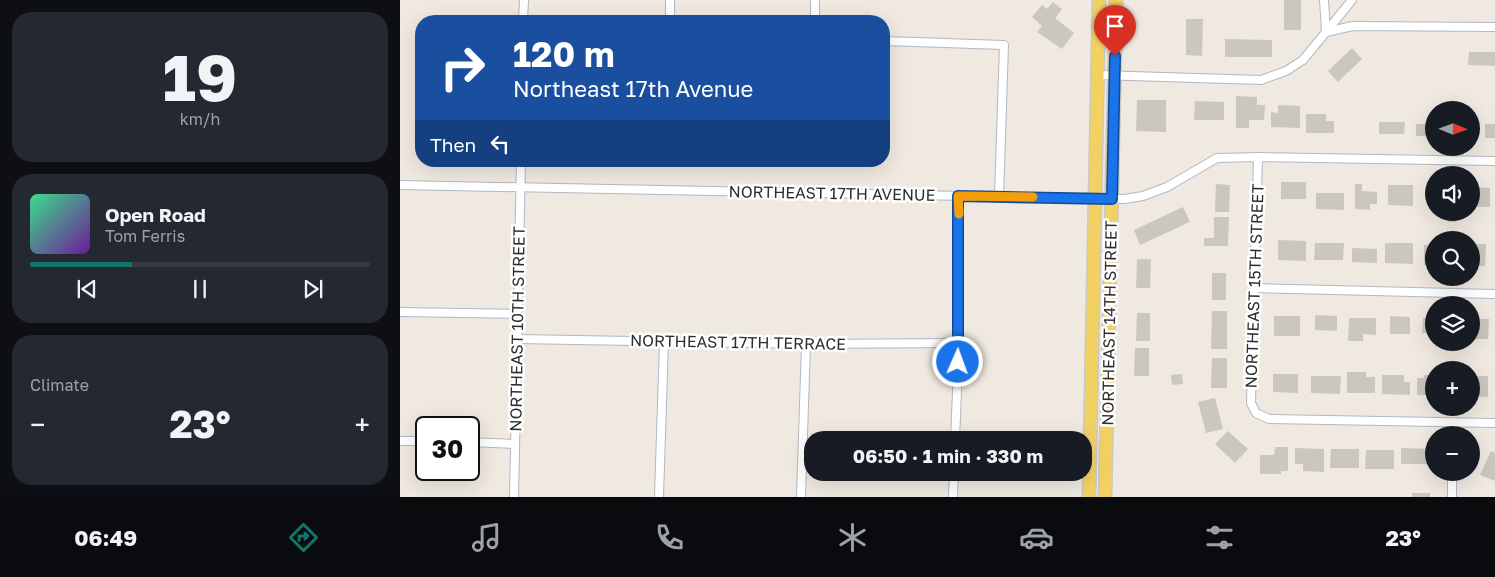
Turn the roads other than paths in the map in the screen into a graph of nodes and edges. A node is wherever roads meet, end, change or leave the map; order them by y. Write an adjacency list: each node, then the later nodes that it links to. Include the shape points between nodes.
1 (524, 0): 8 (street)
2 (670, 0): 9 (street)
3 (815, 0): 10 (street)
4 (1099, 0): 14 (main road, NORTHEAST 14TH STREET)
5 (1116, 0): 15 (main road, NORTHEAST 14TH STREET)
6 (1324, 0): 12 (street)
7 (1352, 0): 12 (street)
8 (523, 15)
9 (670, 15)
10 (815, 15)
11 (1495, 27): 12 (street, via 1353,26)
12 (1326, 32): 15 (street, via 1303,60 1286,71 1261,80)
13 (890, 41): 22 (street, via 1004,45)
14 (1098, 74): 15 (street); 23 (main road, NORTHEAST 14TH STREET)
15 (1114, 75): 24 (main road, NORTHEAST 14TH STREET)
16 (1258, 157): 17 (street, NORTHEAST 17TH AVENUE); 24 (street, NORTHEAST 17TH AVENUE, via 1217,158 1151,194); 25 (street, NORTHEAST 15TH STREET)
17 (1495, 161)
18 (521, 167): 20 (street, NORTHEAST 10TH STREET)
19 (400, 185): 20 (street, NORTHEAST 17TH AVENUE)
20 (521, 187): 21 (street, NORTHEAST 17TH AVENUE); 28 (street, NORTHEAST 10TH STREET)
21 (958, 196): 22 (street, NORTHEAST 17TH AVENUE); 31 (street)
22 (999, 196): 23 (street, NORTHEAST 17TH AVENUE)
23 (1095, 198): 24 (street, NORTHEAST 17TH AVENUE); 46 (main road, NORTHEAST 14TH STREET)
24 (1112, 199): 47 (main road, NORTHEAST 14TH STREET)
25 (1254, 288): 26 (street); 33 (street, NORTHEAST 15TH STREET, via 1251,403 1256,413 1270,419)
26 (1495, 294)
27 (400, 312): 28 (street)
28 (518, 314): 29 (street, NORTHEAST 10TH STREET)
29 (518, 339): 30 (street, NORTHEAST 17TH TERRACE); 39 (street, NORTHEAST 10TH STREET)
30 (664, 341): 32 (street, NORTHEAST 17TH TERRACE); 43 (street)
31 (959, 343): 32 (street, NORTHEAST 17TH TERRACE); 35 (street)
32 (806, 344): 44 (street)
33 (1453, 423): 34 (street)
34 (1495, 423)
35 (955, 431)
36 (400, 441): 37 (street)
37 (415, 441)
38 (480, 442): 39 (street)
39 (514, 444): 42 (street, NORTHEAST 10TH STREET)
40 (954, 481): 45 (street)
41 (1452, 481): 48 (street)
42 (514, 497)
43 (659, 497)
44 (801, 497)
45 (953, 497)
46 (1089, 497)
47 (1105, 497)
48 (1452, 497)

